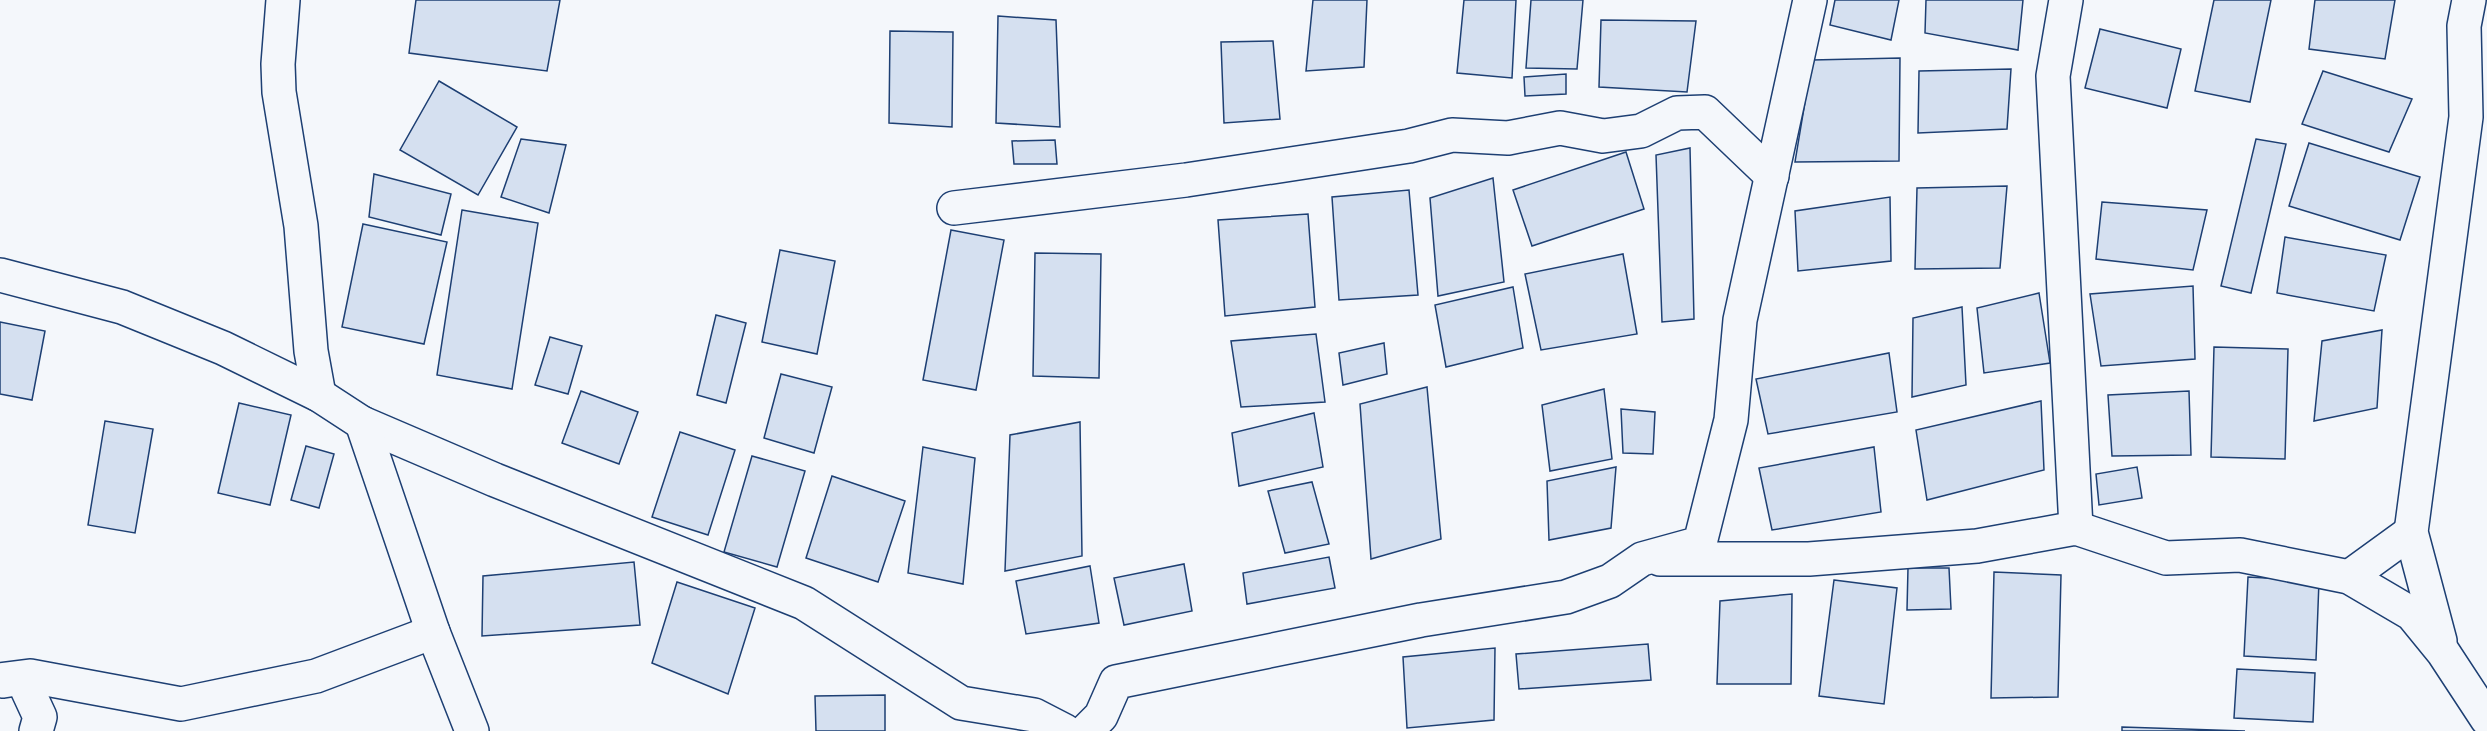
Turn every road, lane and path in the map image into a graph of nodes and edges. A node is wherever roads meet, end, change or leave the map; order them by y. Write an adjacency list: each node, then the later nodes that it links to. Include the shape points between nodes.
1 (283, 0): 8 (street, via 279,92 301,226 311,351)
2 (1810, 0): 5 (street)
3 (2066, 0): 10 (street, via 2053,76)
4 (2469, 0): 11 (street, via 2464,26 2466,117)
5 (1772, 176): 6 (street, via 1705,112 1677,113 1641,131 1613,135 1560,128 1508,138 1452,135 1408,146 1186,180); 12 (street, via 1740,320 1731,420 1700,543)
6 (954, 208)
7 (0, 275): 8 (street, via 122,307 222,348)
8 (319, 395): 9 (street)
9 (362, 423): 14 (street); 20 (street, via 804,603 962,703 1034,715)
10 (2076, 528): 12 (street, via 1977,546 1809,560); 13 (street, via 2166,558 2240,555)
11 (2410, 532): 13 (street); 15 (street)
12 (1642, 559): 21 (street, via 1610,581 1566,597 1421,620 1116,682 1101,716)
13 (2349, 577): 15 (street, via 2412,614)
14 (433, 632): 16 (street, via 316,676 181,704 30,676); 19 (street)
15 (2443, 652): 17 (street)
16 (0, 681): 18 (street, via 22,678 40,717)
17 (2487, 719)
18 (36, 731)
19 (472, 731)
20 (1065, 731)
21 (1086, 731)

